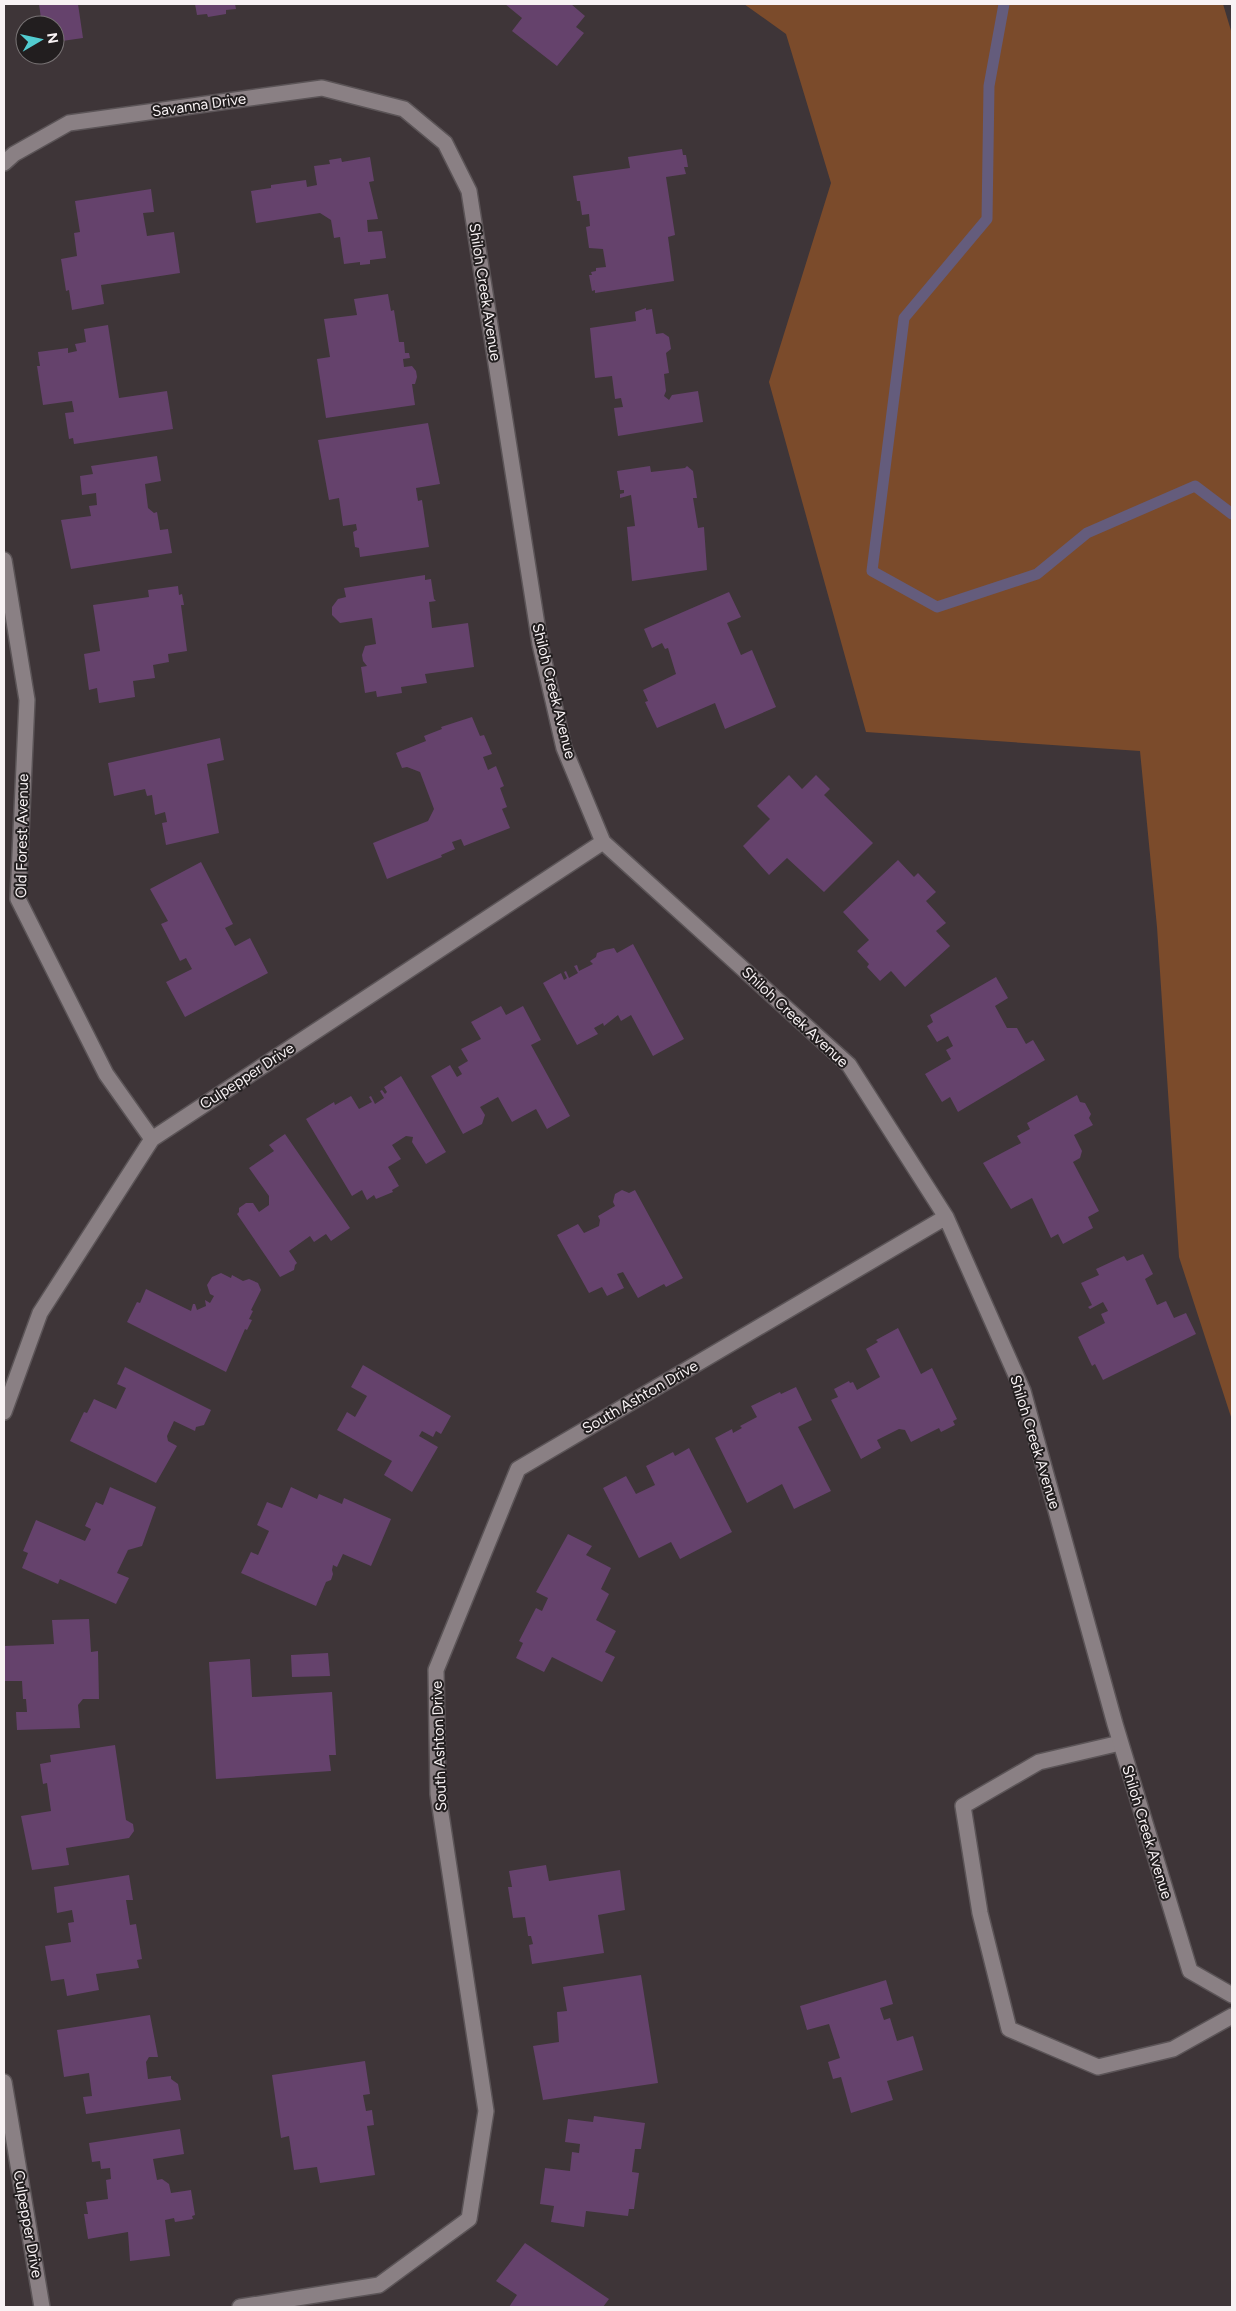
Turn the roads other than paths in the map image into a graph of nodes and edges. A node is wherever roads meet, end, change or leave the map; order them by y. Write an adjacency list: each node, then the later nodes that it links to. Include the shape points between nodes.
1 (404, 109): 2 (street, Savanna Drive, via 322,88 69,123); 4 (street, Shiloh Creek Avenue, via 445,143 469,191 540,644 564,748)
2 (4, 163)
3 (4, 560): 5 (street, Old Forest Avenue, via 27,700)
4 (603, 842): 6 (street, Culpepper Drive); 7 (street, Shiloh Creek Avenue, via 849,1065)
5 (11, 900): 6 (street, Old Forest Avenue, via 106,1074)
6 (152, 1139): 8 (street, Culpepper Drive, via 40,1313)
7 (946, 1217): 9 (street, Shiloh Creek Avenue, via 1023,1391); 14 (street, South Ashton Drive, via 518,1469 436,1670 438,1794 486,2110 469,2219 379,2285)
8 (4, 1412)
9 (1120, 1743): 10 (street, Shiloh Creek Avenue, via 1190,1971); 11 (street, via 1039,1762 963,1806 980,1913 1009,2029 1098,2067 1173,2050)
10 (1232, 1995)
11 (1232, 2016)
12 (4, 2082): 13 (street, Culpepper Drive)
13 (42, 2307)
14 (240, 2307)

